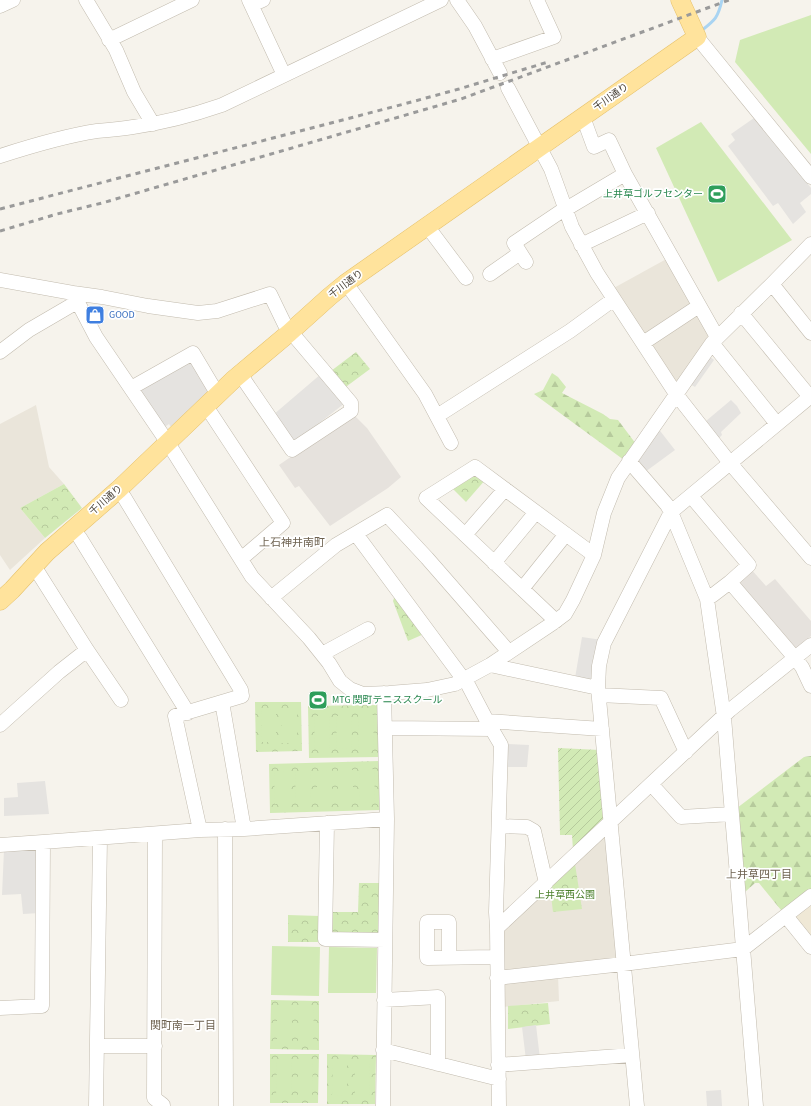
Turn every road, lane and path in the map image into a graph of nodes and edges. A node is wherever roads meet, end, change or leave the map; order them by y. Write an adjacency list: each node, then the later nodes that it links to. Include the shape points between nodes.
1 (14, 0): 9 (street)
2 (86, 0): 11 (street)
3 (192, 0): 11 (street)
4 (457, 0): 12 (street)
5 (537, 0): 12 (street, via 554,37)
6 (680, 0): 10 (main road)
7 (438, 1): 14 (street)
8 (255, 2): 14 (street)
9 (0, 6)
10 (697, 37): 16 (main road, 千川通り); 21 (street)
11 (109, 40): 17 (street)
12 (492, 59): 13 (street)
13 (500, 74)
14 (284, 75): 17 (street, via 222,105)
15 (508, 88): 18 (street)
16 (583, 117): 18 (main road, 千川通り); 20 (street, via 594,147 609,140)
17 (153, 124): 19 (street, via 72,136)
18 (540, 147): 22 (street); 24 (main road, 千川通り)
19 (0, 156)
20 (625, 174): 22 (street); 23 (street)
21 (811, 177)
22 (566, 209): 26 (street); 27 (street, via 514,243 523,257)
23 (648, 213): 26 (street); 34 (street)
24 (427, 226): 28 (street); 30 (main road, 千川通り)
25 (811, 244): 31 (street)
26 (581, 245): 33 (street)
27 (490, 274)
28 (466, 278)
29 (0, 280): 32 (street)
30 (346, 283): 36 (main road, 千川通り); 46 (street, via 425,394)
31 (772, 284): 35 (street); 37 (street)
32 (75, 297): 36 (street, via 102,297 198,314 217,311 270,294); 40 (street); 42 (street, via 107,355)
33 (614, 299): 39 (street); 46 (street, via 570,331)
34 (699, 306): 38 (street); 39 (street)
35 (741, 313): 38 (street); 44 (street)
36 (288, 328): 41 (main road, 千川通り); 41 (street, via 351,403 351,411 292,450)
37 (811, 334)
38 (714, 340): 43 (street); 47 (street)
39 (643, 343): 43 (street)
40 (0, 352)
41 (240, 374): 45 (main road, 千川通り)
42 (131, 388): 45 (street, via 193,353); 48 (street)
43 (676, 394): 50 (street); 51 (street)
44 (810, 396): 47 (street)
45 (212, 400): 48 (main road, 千川通り); 62 (street, via 283,523)
46 (436, 416): 49 (street)
47 (777, 424): 51 (street)
48 (168, 443): 53 (main road, 千川通り); 62 (street)
49 (451, 444)
50 (629, 461): 56 (street); 61 (street, via 618,478 604,513)
51 (730, 463): 54 (street); 63 (street)
52 (505, 489): 55 (street); 60 (street); 60 (street, via 475,467 426,498)
53 (118, 490): 57 (main road, 千川通り); 84 (street, via 240,690 242,696)
54 (691, 496): 56 (street); 66 (street, via 750,564)
55 (536, 512): 59 (street); 64 (street)
56 (671, 512): 69 (street); 81 (street, via 604,643 599,666)
57 (73, 529): 65 (main road, 千川通り); 85 (street)
58 (356, 534): 68 (street, via 336,545); 75 (street, via 387,515); 79 (street)
59 (566, 534): 61 (street); 67 (street)
60 (465, 535): 64 (street)
61 (594, 555): 71 (street, via 565,614)
62 (241, 558): 68 (street, via 252,577)
63 (811, 558)
64 (494, 563): 67 (street)
65 (34, 566): 70 (main road, 千川通り); 74 (street)
66 (730, 582): 69 (street); 77 (street)
67 (522, 589): 71 (street)
68 (271, 598): 76 (street)
69 (707, 599): 86 (street)
70 (0, 601)
71 (556, 621): 75 (street)
72 (368, 629): 76 (street)
73 (811, 644): 77 (street)
74 (87, 650): 83 (street); 87 (street)
75 (509, 652): 78 (street)
76 (322, 654): 82 (street, via 340,681 350,689 363,694)
77 (795, 658): 80 (street); 86 (street)
78 (490, 666): 79 (street); 81 (street)
79 (464, 679): 82 (street, via 427,690); 88 (street)
80 (811, 686)
81 (599, 692): 90 (street); 91 (street, via 661,698)
82 (384, 694): 89 (street)
83 (122, 700)
84 (222, 702): 85 (street); 99 (street)
85 (188, 713): 100 (street, via 175,716)
86 (724, 717): 91 (street); 93 (street)
87 (0, 725)
88 (489, 725): 89 (street); 90 (street); 97 (street, via 502,746)
89 (385, 728): 94 (street)
90 (602, 729): 96 (street)
91 (686, 752): 92 (street)
92 (651, 784): 93 (street, via 681,817); 96 (street)
93 (732, 814): 111 (street)
94 (387, 819): 95 (street); 109 (street)
95 (327, 823): 99 (street); 109 (street, via 325,939)
96 (611, 823): 105 (street); 114 (street)
97 (499, 826): 105 (street, via 527,827 534,831); 108 (street)
98 (225, 829): 99 (street); 100 (street); 126 (street)
99 (244, 829)
100 (200, 830): 101 (street)
101 (155, 834): 102 (street); 119 (street)
102 (100, 838): 103 (street); 118 (street)
103 (43, 842): 104 (street); 117 (street, via 42,1006)
104 (0, 845)
105 (546, 883): 108 (street)
106 (811, 896): 107 (street)
107 (786, 916): 110 (street); 111 (street)
108 (497, 928): 113 (street)
109 (385, 940): 116 (street)
110 (811, 947)
111 (743, 949): 114 (street); 130 (street)
112 (449, 957): 113 (street)
113 (497, 957): 115 (street)
114 (623, 964): 115 (street); 121 (street)
115 (497, 978): 123 (street)
116 (384, 1000): 120 (street); 122 (street, via 438,997)
117 (0, 1008)
118 (97, 1046): 119 (street); 124 (street)
119 (155, 1046): 125 (street, via 154,1098)
120 (383, 1050): 122 (street); 127 (street)
121 (632, 1054): 123 (street); 129 (street)
122 (438, 1064): 123 (street)
123 (499, 1072): 128 (street)
124 (96, 1106)
125 (163, 1106)
126 (226, 1106)
127 (383, 1106)
128 (499, 1106)
129 (637, 1106)
130 (756, 1106)

